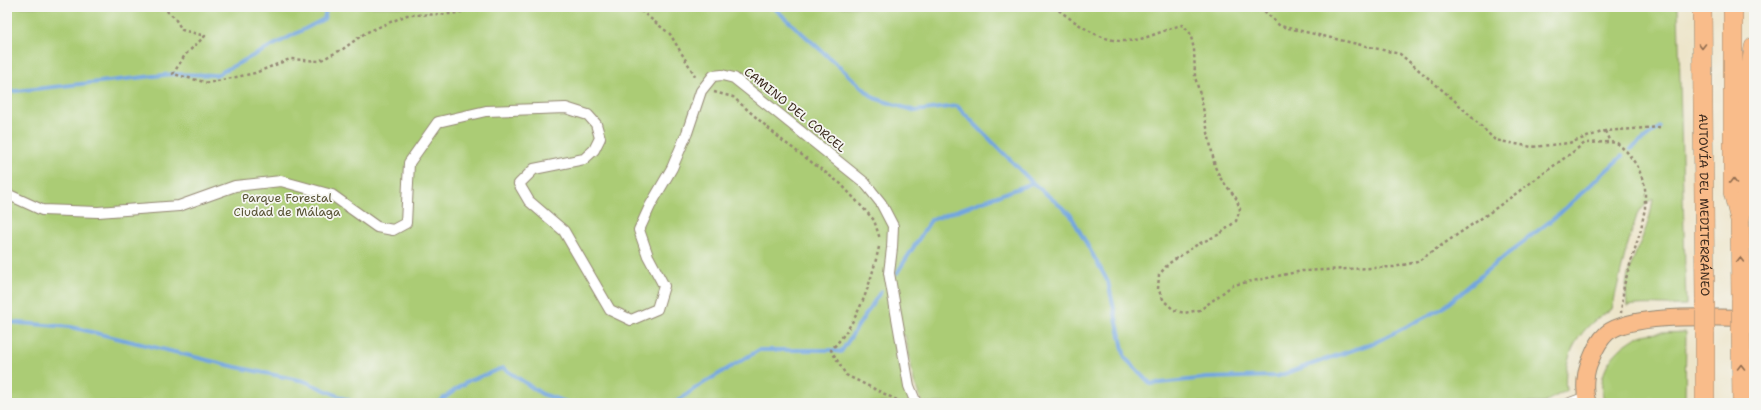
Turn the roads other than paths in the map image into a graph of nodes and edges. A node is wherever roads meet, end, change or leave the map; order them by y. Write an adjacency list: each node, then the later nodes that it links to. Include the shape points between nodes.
1 (1702, 7): 10 (highway, AUTOVÍA DEL MEDITERRÁNEO, one-way to 10, bridge)
2 (1733, 7): 5 (highway, one-way to 2, via 1733,192)
3 (1754, 47): 5 (highway, via 1747,121 1747,193)
4 (7, 194): 8 (street, CAMINO DEL CORCEL, via 42,210 98,212 179,206 235,186 281,181 332,195 377,227 393,230 406,223 409,163 438,122 486,111 566,108 588,115 596,124 600,138 594,150 584,159 534,169 519,184 529,201 564,231 610,310 631,320 657,309 664,286 648,256 639,230 672,168 687,133 700,91 713,76 722,75 734,78 865,183 881,203 893,226 889,273 909,386)
5 (1740, 220): 11 (highway, one-way to 5, bridge)
6 (1754, 318): 7 (main road, via 1650,319 1622,325 1608,333 1597,344 1588,365)
7 (1587, 400): 9 (street)
8 (916, 403)
9 (1570, 403)
10 (1705, 403)
11 (1742, 403)

